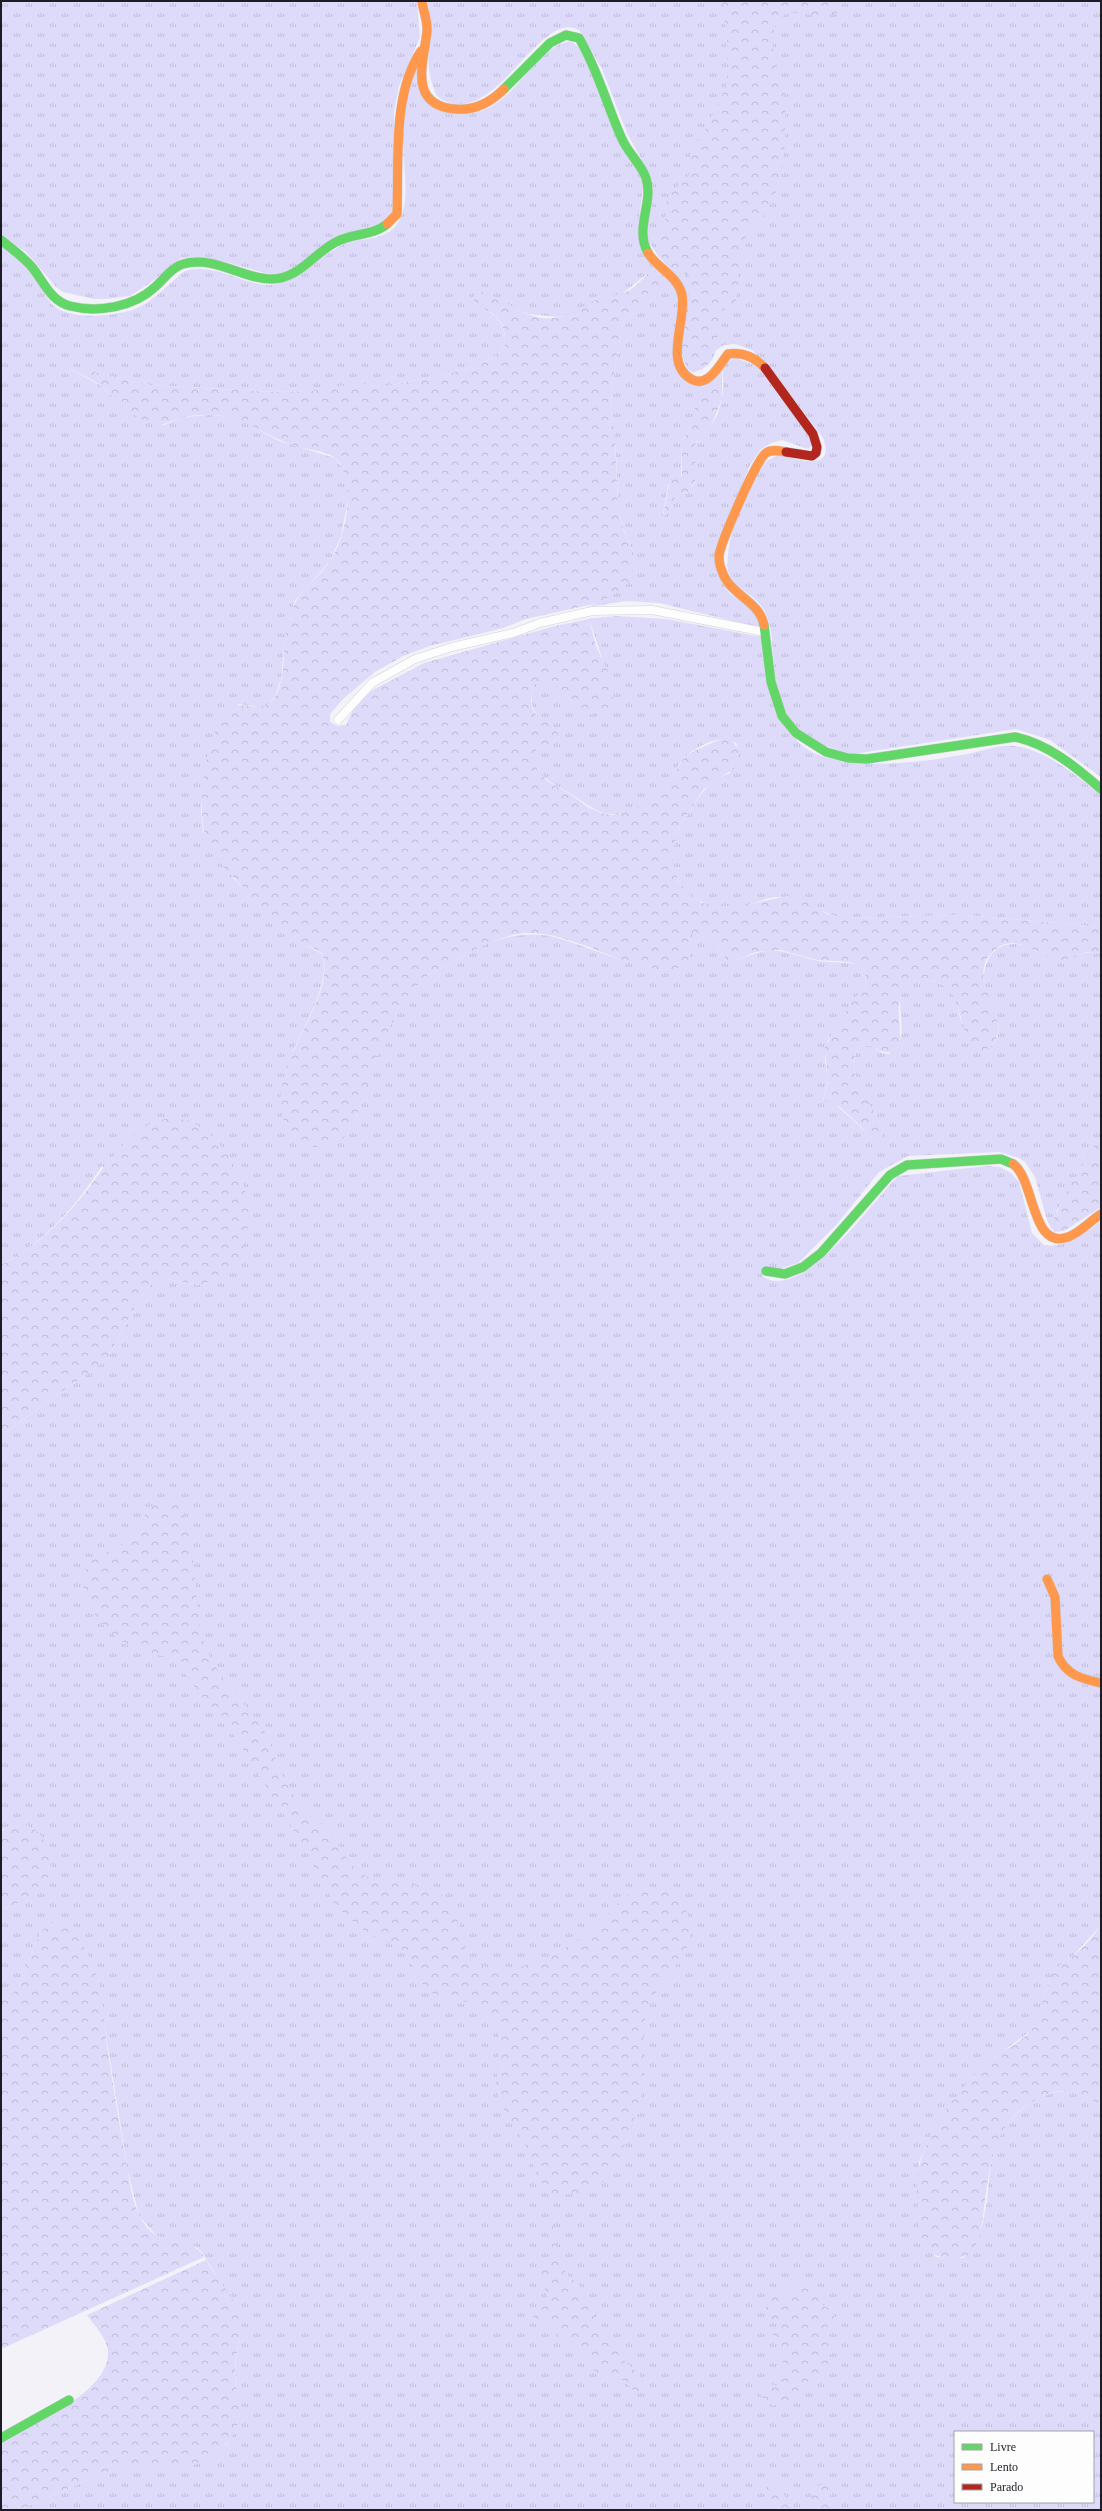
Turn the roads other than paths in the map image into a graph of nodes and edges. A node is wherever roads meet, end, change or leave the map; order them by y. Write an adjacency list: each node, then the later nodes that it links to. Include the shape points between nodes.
1 (422, 1): 2 (street, via 427,26)
2 (423, 48): 3 (street, via 411,66 402,95 397,214 379,230 345,237 332,243 286,276 264,279 204,263 193,263 176,268 152,290 125,305 108,308 69,306 53,297 30,266); 4 (street, via 421,79 429,97 441,106 472,109 491,102 559,38 579,38 597,73 628,153 645,175 647,197 642,228 645,249 681,289 683,305 677,354 681,367 691,380 697,382 711,376 728,354 743,353 754,358 763,366 813,434 817,447 816,453 812,456 774,450 760,458 720,549 720,566 728,587 757,608)
3 (1, 240)
4 (765, 632): 5 (street, via 652,610 592,611 540,623 513,633 452,647 415,659 372,683); 6 (street, via 770,683 782,717 792,730 822,750 858,759 968,746 1003,736 1022,738 1045,749)
5 (338, 720)
6 (1101, 789)
7 (1101, 1214): 8 (street, via 1068,1237 1050,1237 1037,1220 1026,1180 1012,1163 1001,1159 907,1165 894,1169 875,1188 848,1224 814,1259 785,1276)
8 (766, 1271)
9 (1047, 1579): 10 (street, via 1055,1597 1058,1656 1061,1666 1065,1671)
10 (1101, 1683)
11 (69, 2400): 12 (street)
12 (1, 2438)

